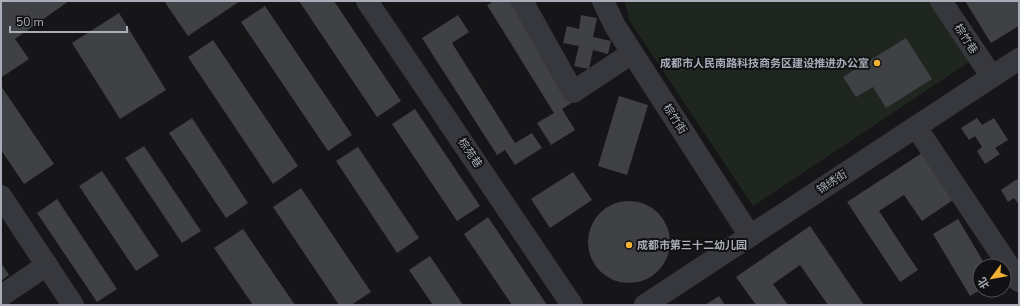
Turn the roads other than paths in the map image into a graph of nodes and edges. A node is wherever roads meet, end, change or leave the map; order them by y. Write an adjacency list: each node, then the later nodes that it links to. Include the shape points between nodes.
1 (367, 1): 15 (street, 棕苑巷)
2 (522, 1): 5 (street, via 574,92)
3 (603, 1): 5 (street, 棕竹街)
4 (941, 1): 7 (street, 棕竹巷)
5 (632, 53): 10 (street, 棕竹街)
6 (1019, 59): 7 (street, 锦绣街)
7 (992, 77): 8 (street, 锦绣街)
8 (916, 127): 10 (street, 锦绣街); 12 (street)
9 (1, 196): 11 (street)
10 (750, 236): 16 (street, 锦绣街)
11 (47, 265): 13 (street); 14 (street)
12 (1019, 281)
13 (1, 296)
14 (73, 305)
15 (572, 305)
16 (645, 305)

